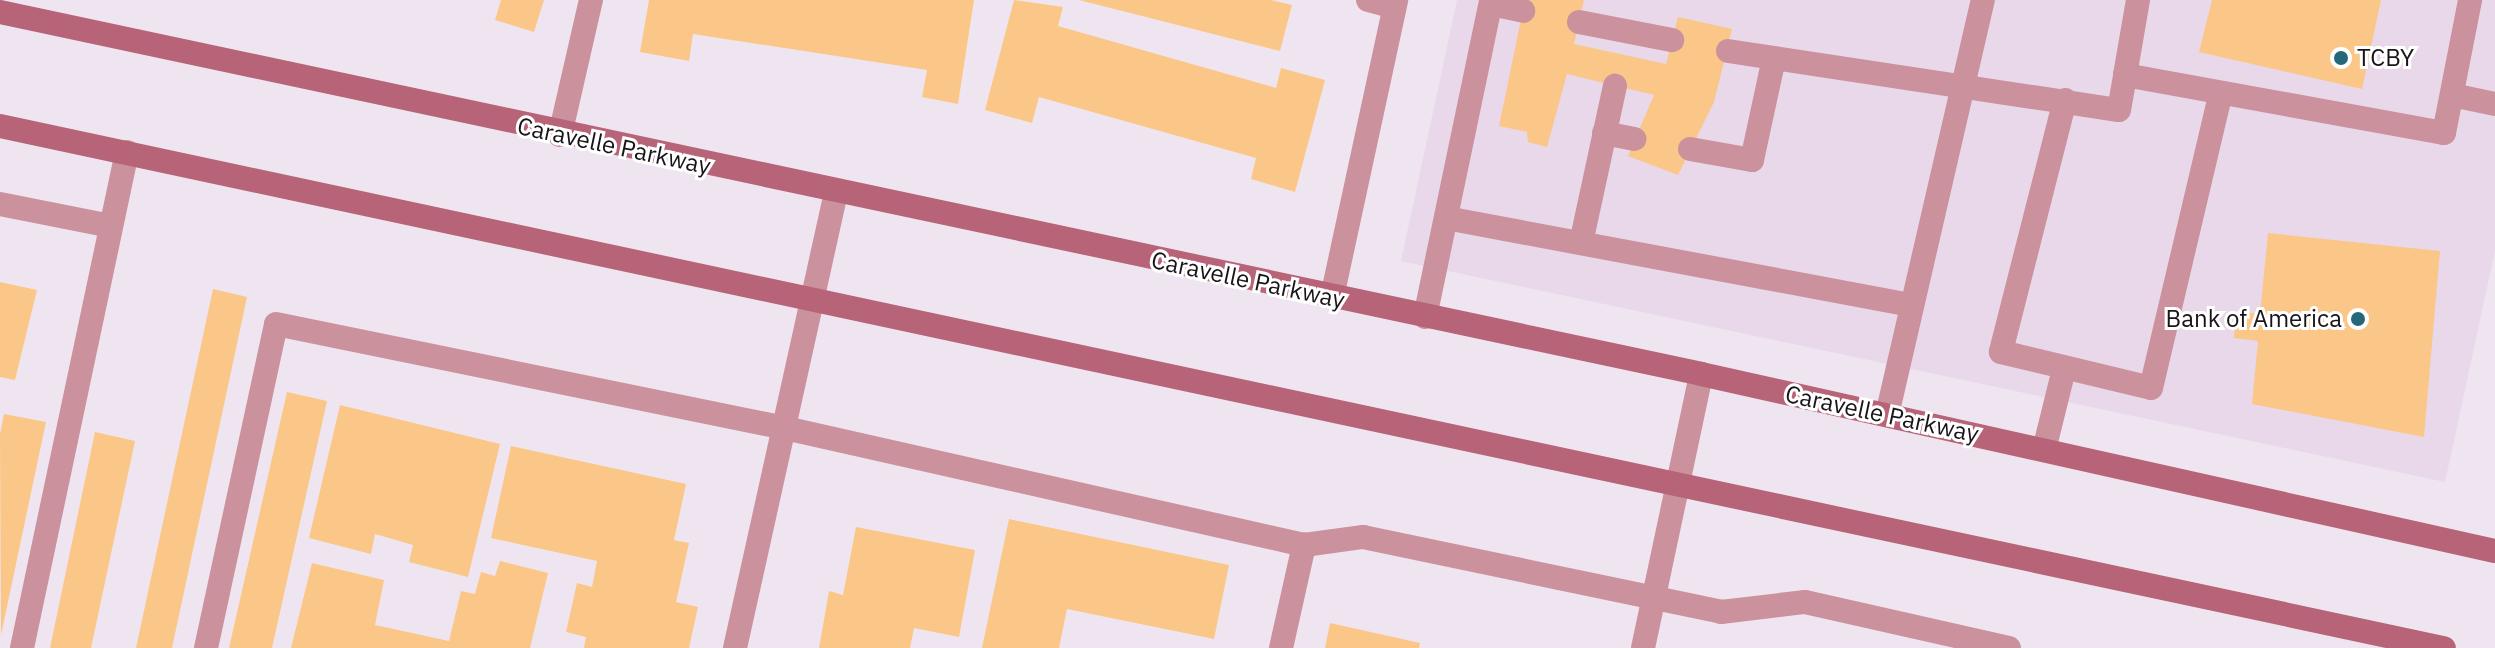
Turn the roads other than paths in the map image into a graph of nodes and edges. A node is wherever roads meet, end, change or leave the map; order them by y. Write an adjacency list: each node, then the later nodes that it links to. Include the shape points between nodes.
1 (591, 0): 23 (lane)
2 (1368, 0): 7 (lane)
3 (1983, 0): 16 (lane)
4 (2138, 0): 14 (lane)
5 (2470, 0): 18 (lane)
6 (1491, 2): 8 (lane); 29 (lane)
7 (1395, 3): 33 (lane)
8 (1523, 11)
9 (0, 12): 23 (street, Caravelle Parkway)
10 (1579, 22): 11 (lane, via 1624,42)
11 (1672, 40)
12 (1728, 51): 13 (lane)
13 (1774, 58): 16 (lane); 25 (lane, via 1752,160)
14 (2125, 75): 17 (lane); 19 (lane, via 2119,110)
15 (1615, 86): 22 (lane)
16 (1964, 86): 19 (lane); 34 (lane)
17 (2221, 93): 18 (lane, via 2444,133); 36 (lane, via 2151,388)
18 (2452, 95): 20 (lane)
19 (2065, 100): 36 (lane, via 2001,352)
20 (2495, 104)
21 (0, 126): 26 (street)
22 (1604, 133): 24 (lane); 31 (lane)
23 (560, 135): 27 (street, Caravelle Parkway)
24 (1634, 139)
25 (1690, 149)
26 (127, 152): 30 (lane); 32 (street)
27 (836, 194): 32 (lane); 33 (street, Caravelle Parkway)
28 (0, 204): 30 (lane)
29 (1446, 218): 31 (lane); 35 (lane)
30 (111, 226): 45 (lane)
31 (1581, 243): 34 (lane)
32 (814, 295): 39 (lane); 41 (street)
33 (1332, 297): 35 (street, Caravelle Parkway)
34 (1912, 305): 38 (lane)
35 (1425, 317): 37 (street, Caravelle Parkway)
36 (2064, 369): 40 (lane)
37 (1701, 374): 38 (street, Caravelle Parkway); 41 (lane)
38 (1887, 415): 40 (street, Caravelle Parkway)
39 (785, 428): 42 (lane); 46 (lane, via 276,324); 47 (lane)
40 (2044, 450): 43 (street, Caravelle Parkway)
41 (1679, 482): 44 (lane); 51 (street)
42 (1304, 545): 44 (lane, via 1363,537); 48 (lane)
43 (2495, 551)
44 (1653, 599): 49 (lane); 50 (lane, via 1721,612 1805,602)
45 (22, 648)
46 (206, 648)
47 (735, 648)
48 (1281, 648)
49 (1643, 648)
50 (2009, 648)
51 (2444, 648)

